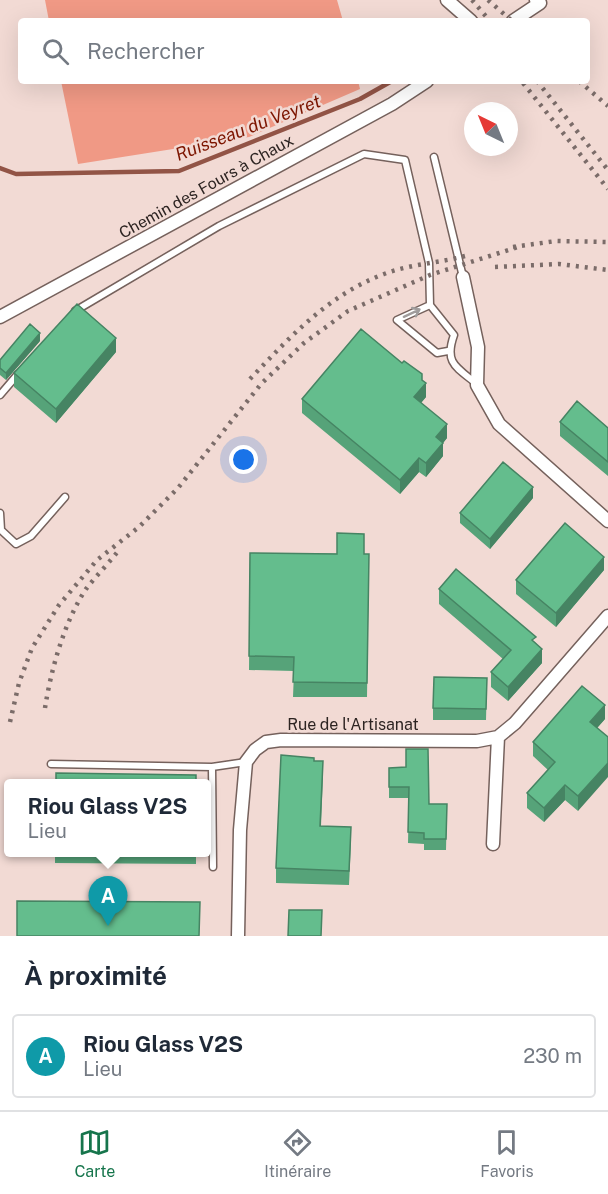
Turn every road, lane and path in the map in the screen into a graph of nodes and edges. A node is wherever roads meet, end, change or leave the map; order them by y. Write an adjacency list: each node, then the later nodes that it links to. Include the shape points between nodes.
1 (447, 0): 3 (street)
2 (538, 1): 4 (street)
3 (468, 18)
4 (517, 18)
5 (422, 84): 10 (street, Chemin des Fours à Chaux)
6 (434, 158): 7 (lane)
7 (463, 277): 13 (street, via 478,347)
8 (430, 304): 9 (lane, via 429,263 405,160 364,154 219,226); 11 (lane, via 454,335); 11 (lane, one-way to 8, via 437,353 397,320)
9 (70, 315)
10 (0, 317)
11 (448, 351): 13 (lane, via 453,365)
12 (23, 369): 14 (lane)
13 (477, 385): 17 (street, via 499,424)
14 (0, 395)
15 (65, 497): 16 (lane, via 31,537 16,544 1,530)
16 (0, 513)
17 (608, 521)
18 (608, 616): 19 (street, via 515,723)
19 (498, 737): 20 (street, Rue de l'Artisanat, via 477,741 281,740 261,746); 23 (street)
20 (246, 762): 22 (lane); 25 (street)
21 (51, 764): 22 (lane)
22 (212, 767): 24 (lane)
23 (494, 844)
24 (213, 867)
25 (238, 936)

